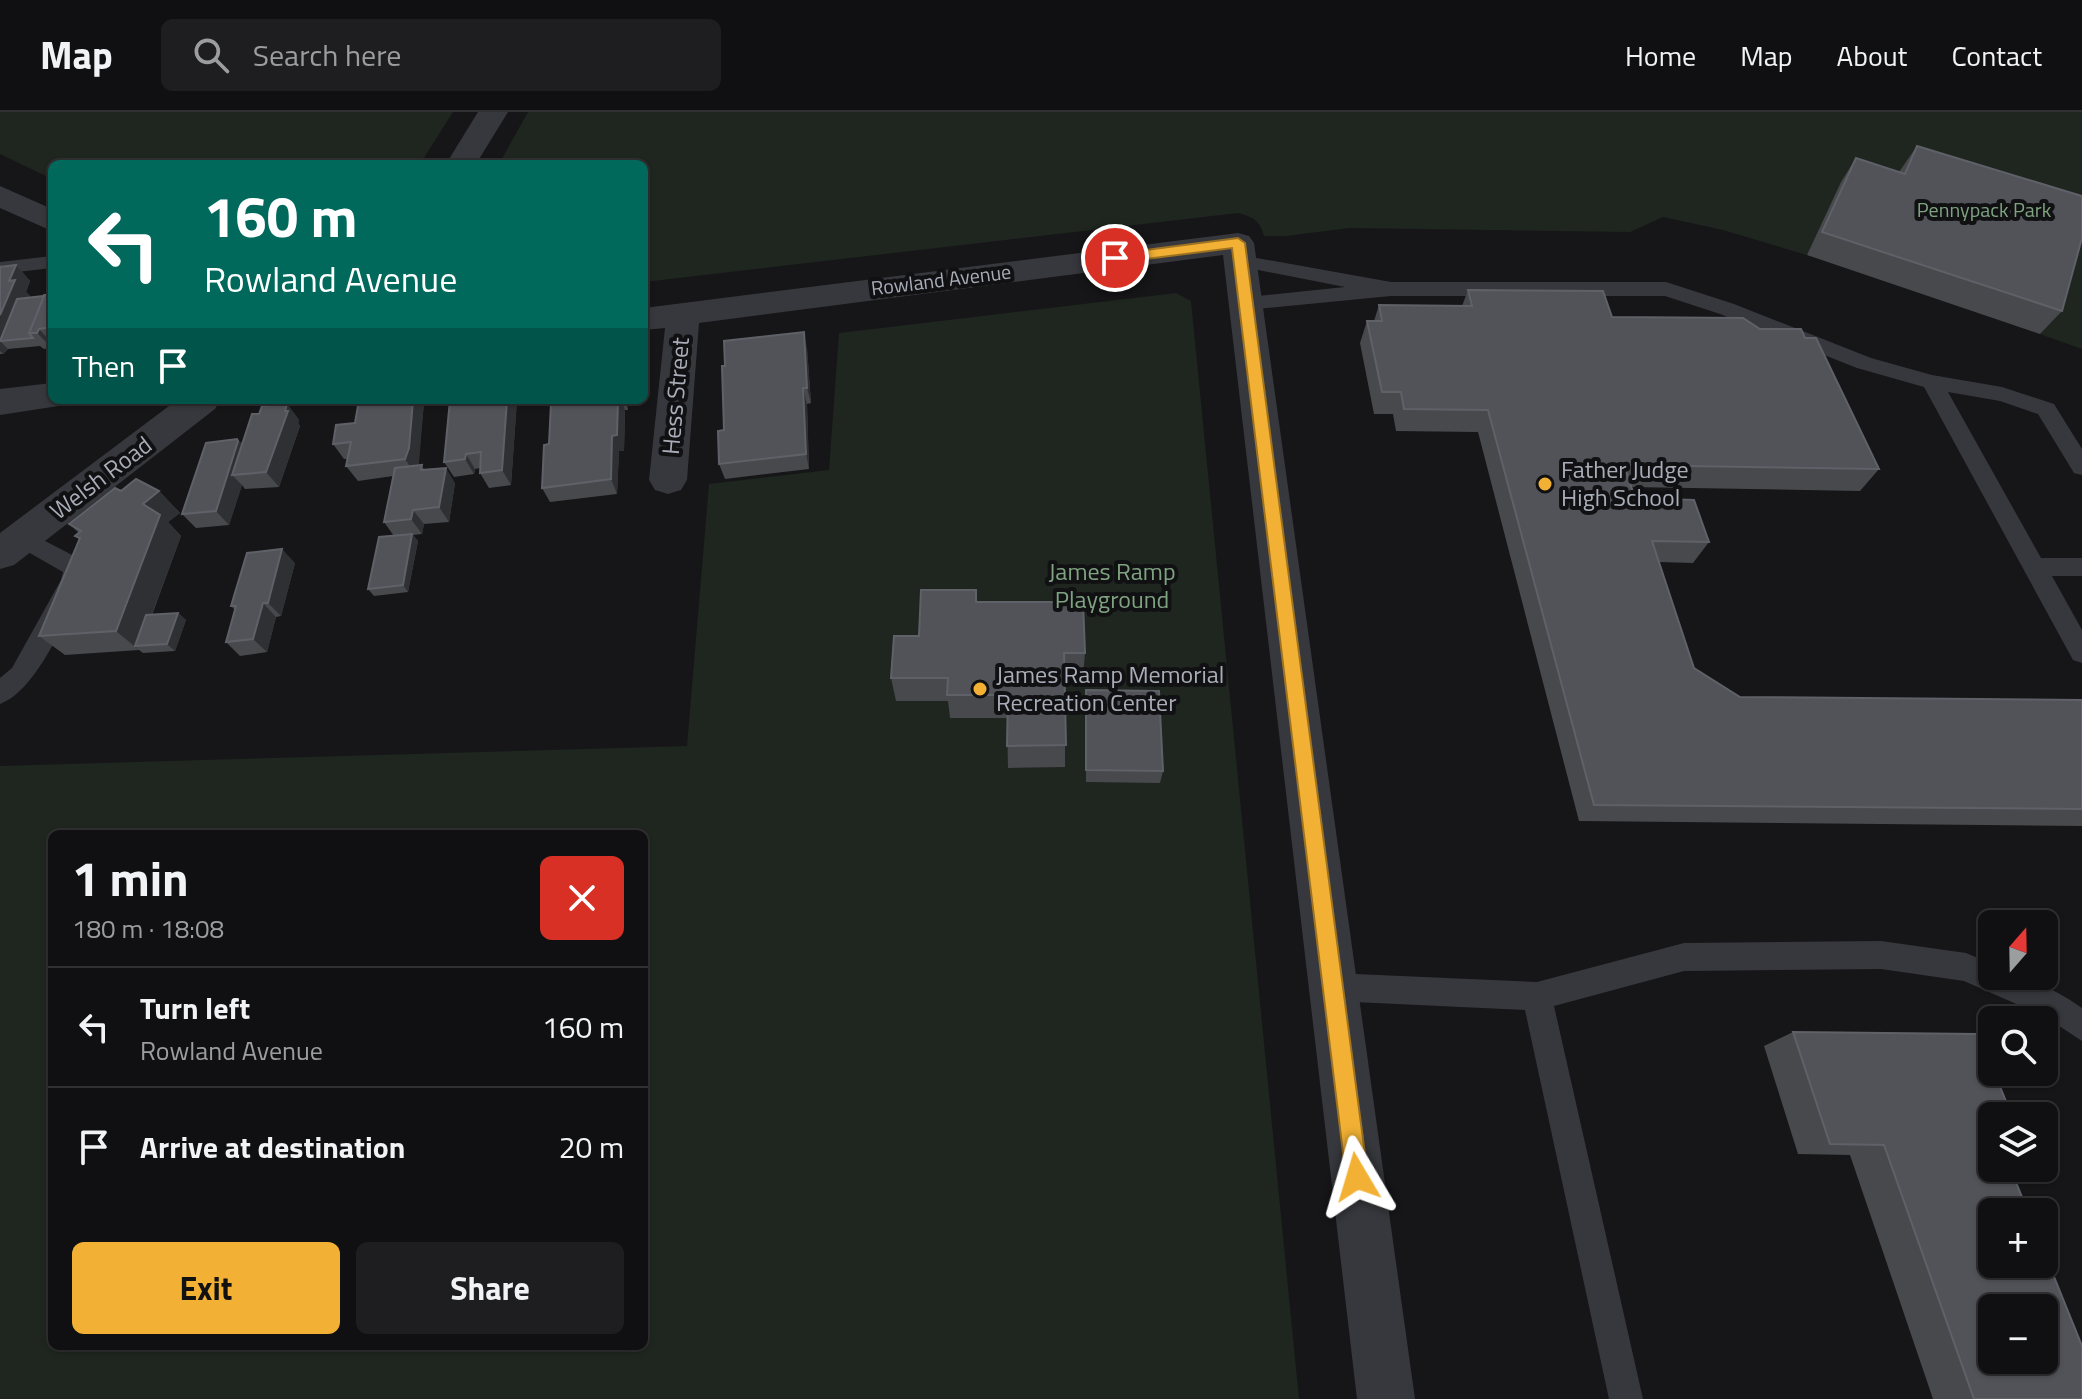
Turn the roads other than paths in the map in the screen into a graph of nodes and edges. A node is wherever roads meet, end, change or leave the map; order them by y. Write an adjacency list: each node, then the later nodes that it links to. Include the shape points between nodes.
1 (493, 112): 2 (street)
2 (463, 160)
3 (0, 196): 4 (street)
4 (48, 219)
5 (48, 262): 6 (lane)
6 (0, 268)
7 (1241, 269): 8 (lane); 8 (lane); 9 (street, Rowland Avenue); 22 (street)
8 (1391, 289): 11 (lane, via 1666,289 1864,363)
9 (683, 313): 10 (street, Rowland Avenue); 16 (street, Hess Street)
10 (648, 318)
11 (1932, 382): 15 (lane, via 2002,394 2046,409); 18 (lane)
12 (48, 396): 13 (street)
13 (0, 402)
14 (197, 404): 17 (street, Welsh Road)
15 (2082, 467)
16 (668, 480)
17 (11, 546): 21 (lane, via 75,568 73,581 21,675)
18 (2034, 567): 19 (lane); 20 (lane)
19 (2082, 567)
20 (2082, 653)
21 (0, 693)
22 (1333, 987): 23 (lane); 25 (street)
23 (1537, 996): 24 (lane, via 1684,957 1881,955 1966,967 2054,1006); 26 (lane)
24 (2082, 1026)
25 (1386, 1399)
26 (1626, 1399)

